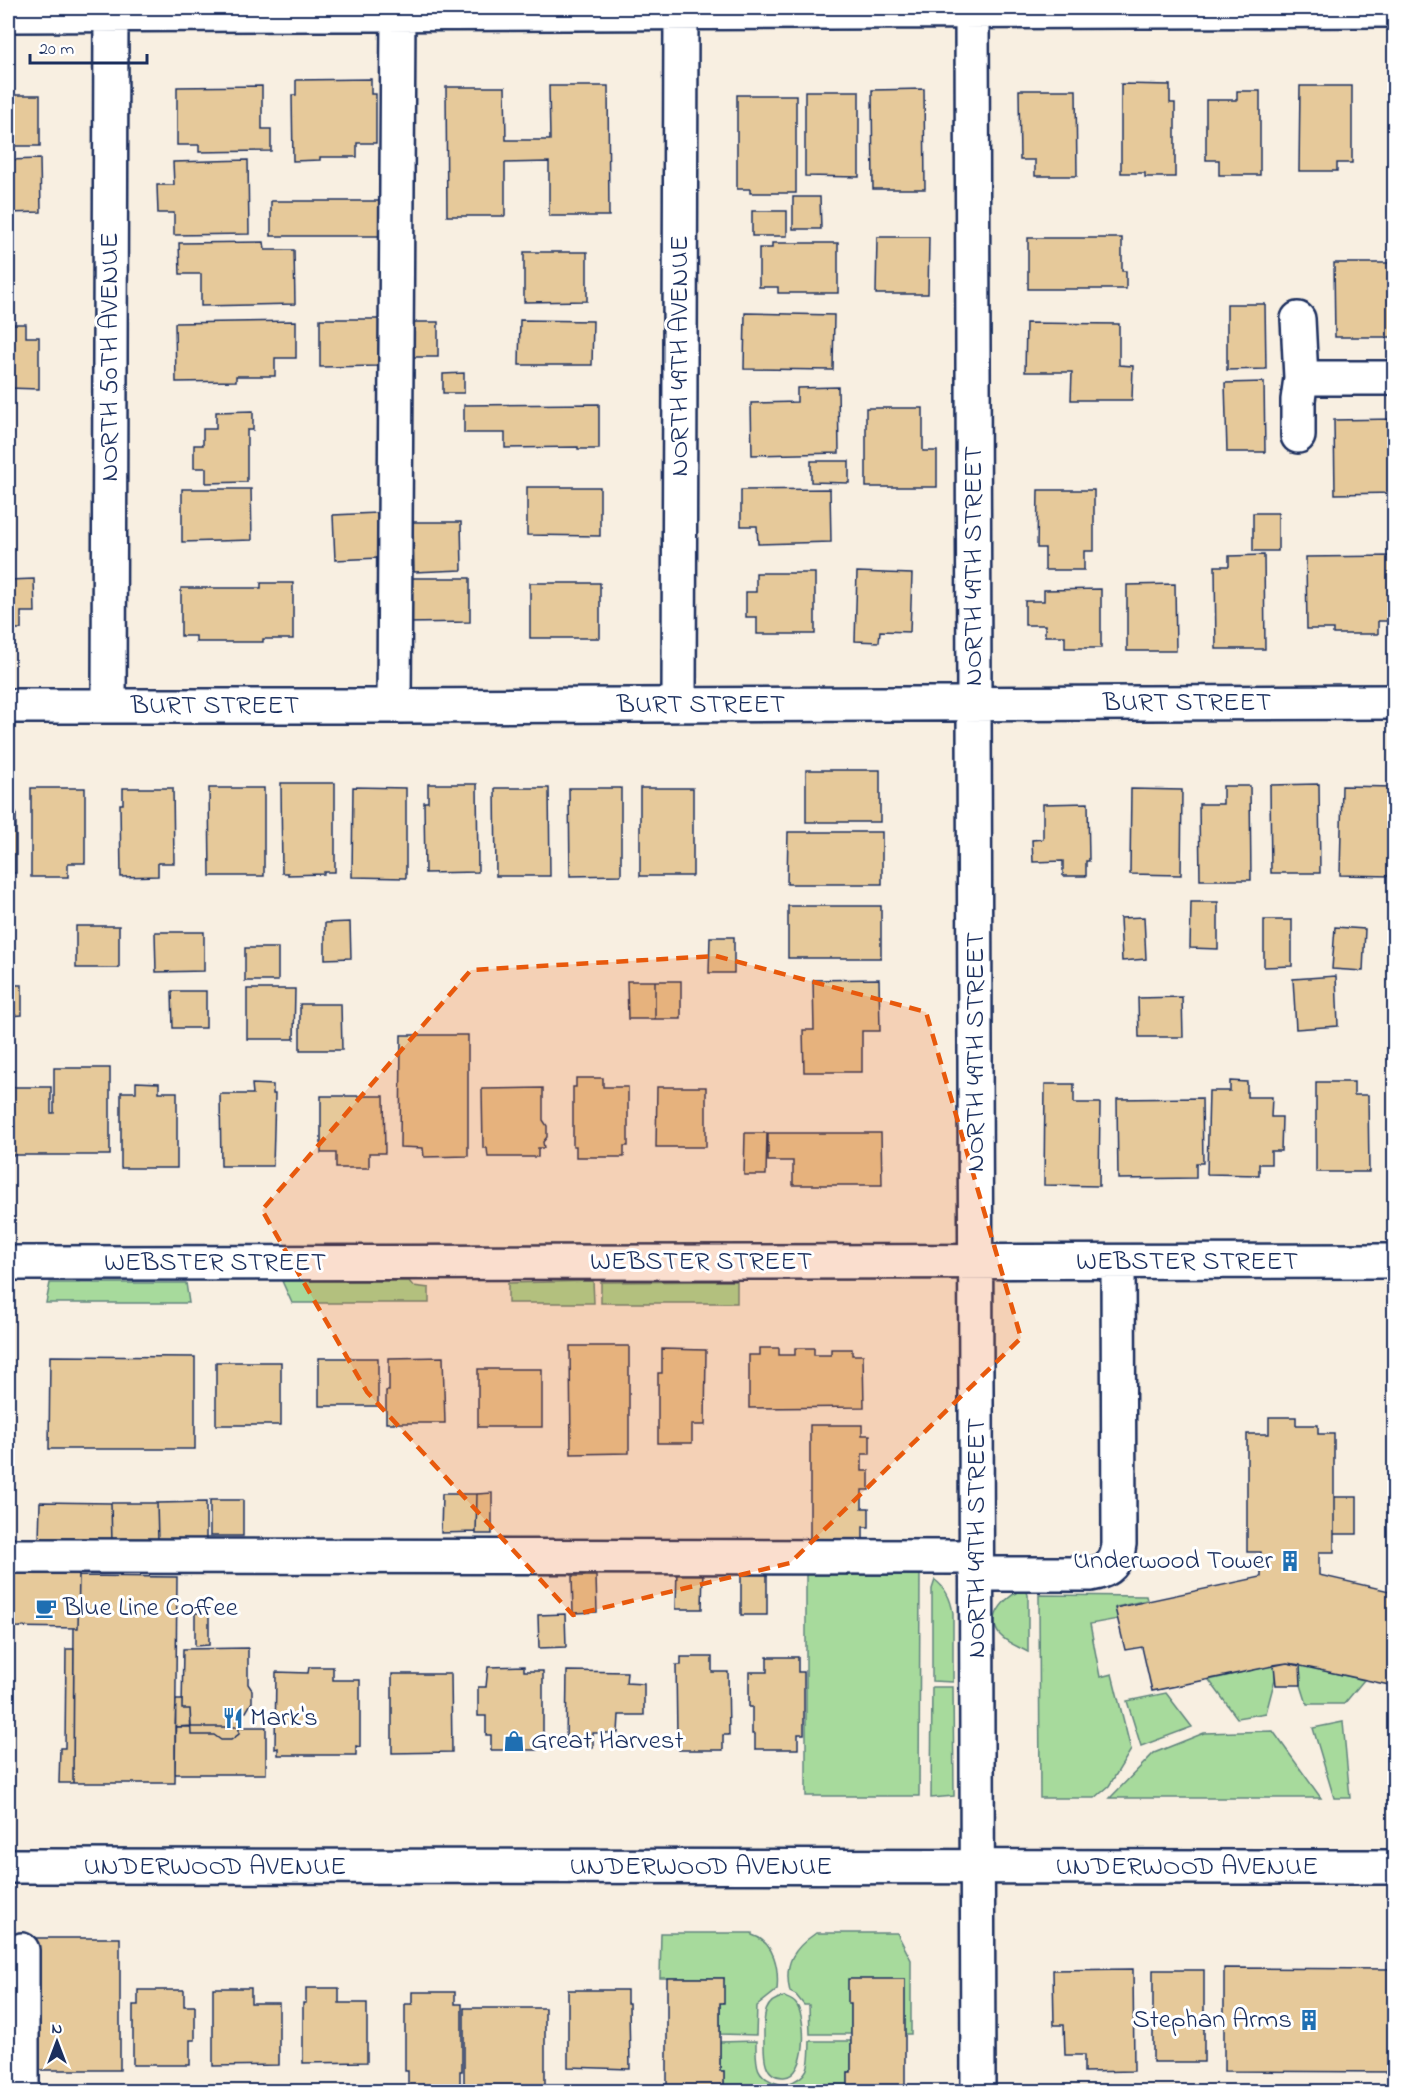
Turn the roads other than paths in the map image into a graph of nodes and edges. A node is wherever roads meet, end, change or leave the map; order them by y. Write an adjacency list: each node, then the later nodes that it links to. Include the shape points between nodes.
1 (681, 9): 3 (street); 6 (street); 14 (street, NORTH 49TH AVENUE)
2 (1243, 9): 4 (street); 6 (street)
3 (398, 10): 5 (street); 17 (street)
4 (1395, 10)
5 (111, 11): 7 (street); 16 (street, NORTH 50TH AVENUE)
6 (972, 12): 13 (street, NORTH 49TH STREET)
7 (8, 15)
8 (1298, 319): 9 (street)
9 (1301, 378): 10 (street); 11 (street)
10 (1395, 378)
11 (1298, 436)
12 (1395, 702): 13 (street, BURT STREET)
13 (974, 704): 14 (street, BURT STREET); 19 (street, NORTH 49TH STREET)
14 (679, 705): 17 (street, BURT STREET)
15 (8, 706): 16 (street, BURT STREET)
16 (109, 706): 17 (street, BURT STREET)
17 (394, 706)
18 (1395, 1261): 20 (street, WEBSTER STREET)
19 (977, 1262): 20 (street, WEBSTER STREET); 21 (street, WEBSTER STREET); 23 (street, NORTH 49TH STREET)
20 (1118, 1262): 23 (street, via 1117,1559 1108,1569 1091,1574)
21 (8, 1263)
22 (8, 1556): 23 (street)
23 (976, 1566): 25 (street, NORTH 49TH STREET)
24 (8, 1866): 25 (street, UNDERWOOD AVENUE)
25 (977, 1867): 26 (street, UNDERWOOD AVENUE); 29 (street, NORTH 49TH STREET)
26 (1395, 1867)
27 (22, 1950): 28 (street)
28 (22, 2091)
29 (978, 2091)

